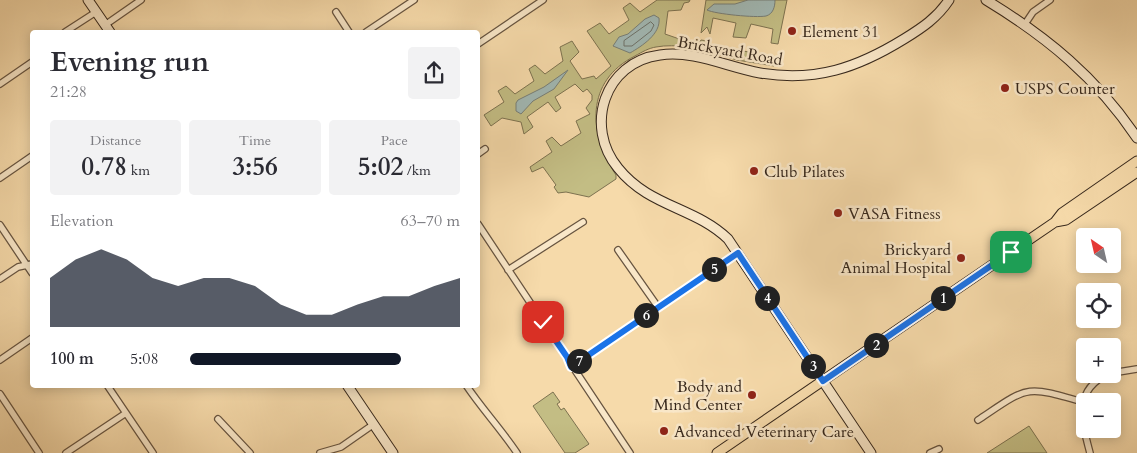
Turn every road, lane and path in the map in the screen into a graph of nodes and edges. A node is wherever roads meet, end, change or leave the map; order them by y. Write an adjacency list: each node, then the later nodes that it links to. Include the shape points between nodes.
1 (88, 0): 8 (street)
2 (141, 0): 11 (street)
3 (414, 0): 14 (street)
4 (542, 0): 15 (street)
5 (949, 0): 30 (street, Brickyard Road, via 926,25 878,54 842,69 810,75 774,74 676,54 639,61 618,76 604,99 600,117 601,136 612,161 644,193 716,229)
6 (986, 0): 10 (street)
7 (1050, 0): 10 (street, via 1035,10)
8 (96, 12): 11 (street); 12 (street)
9 (336, 12): 13 (street)
10 (1025, 24): 18 (street, via 1052,43 1088,76 1115,106)
11 (108, 29)
12 (68, 30)
13 (348, 30)
14 (369, 30)
15 (480, 43)
16 (30, 63): 17 (street)
17 (0, 84)
18 (1137, 138)
19 (485, 149): 20 (street)
20 (480, 153)
21 (30, 157): 24 (street)
22 (1137, 161): 26 (main road, via 1062,213)
23 (1137, 172): 26 (main road, via 1066,220)
24 (0, 178)
25 (583, 222): 32 (street)
26 (1056, 222): 40 (main road)
27 (0, 225): 31 (street)
28 (480, 227): 32 (street)
29 (618, 250): 34 (street)
30 (738, 253): 34 (street); 40 (street, Brickyard Road)
31 (30, 264): 33 (street, via 18,266)
32 (508, 270): 37 (street)
33 (0, 279)
34 (658, 307): 37 (street)
35 (30, 339): 36 (street)
36 (0, 360)
37 (571, 367): 59 (street)
38 (1137, 369): 39 (street)
39 (1121, 371)
40 (823, 381): 60 (main road); 61 (street, Brickyard Road)
41 (109, 388): 46 (street)
42 (349, 388): 49 (street)
43 (468, 388): 58 (street)
44 (0, 394): 52 (street)
45 (1076, 400): 48 (street, via 1042,390 1029,390 1016,394)
46 (126, 414): 53 (street); 54 (street)
47 (218, 418): 55 (street)
48 (978, 420)
49 (374, 424): 56 (street, via 340,447); 57 (street)
50 (1086, 438): 63 (street)
51 (939, 449): 62 (street)
52 (39, 453)
53 (66, 453)
54 (153, 453)
55 (250, 453)
56 (320, 453)
57 (393, 453)
58 (517, 453)
59 (630, 453)
60 (717, 453)
61 (871, 453)
62 (930, 453)
63 (1090, 453)

